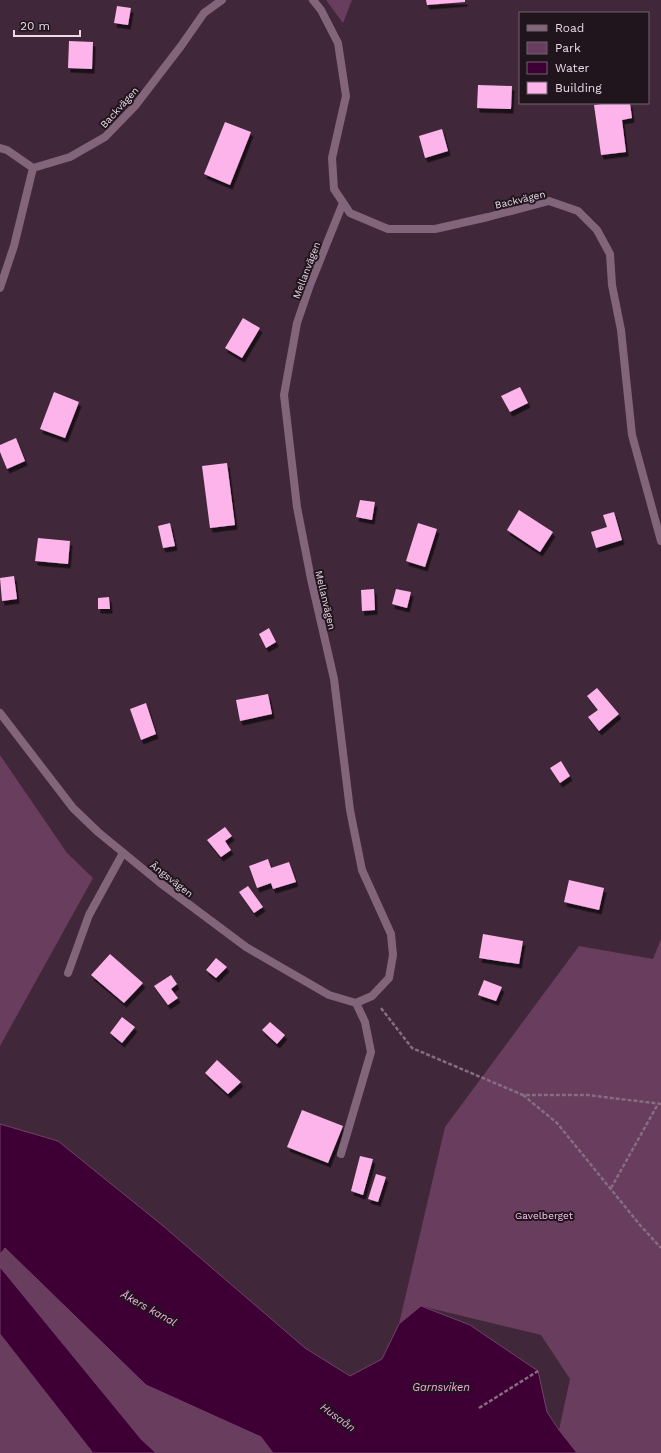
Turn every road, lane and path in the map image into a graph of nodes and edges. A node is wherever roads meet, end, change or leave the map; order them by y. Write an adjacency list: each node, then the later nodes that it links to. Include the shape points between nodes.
1 (222, 0): 4 (street, Backvägen, via 204,13 135,106 105,137 70,157)
2 (313, 0): 5 (street, Backvägen, via 338,43 346,96 332,158 334,189)
3 (0, 148): 4 (street)
4 (33, 168): 6 (street, via 14,246)
5 (343, 203): 7 (street, Backvägen, via 350,213 388,229 435,229 549,201 578,211 597,230 610,254 632,435); 11 (street, Mellanvägen, via 297,323 284,394 297,506 334,679 350,810 362,870 391,934 393,955 389,978)
6 (0, 288)
7 (661, 541)
8 (0, 713): 9 (street, Ängsvägen, via 73,808)
9 (123, 853): 10 (street, via 89,915); 12 (street, Ängsvägen, via 246,947 329,995)
10 (68, 973)
11 (372, 996): 12 (street); 13 (path, via 412,1048)
12 (356, 1003): 15 (street, via 365,1022 371,1052)
13 (522, 1095): 14 (path, via 588,1095); 16 (path, via 557,1123)
14 (660, 1104): 16 (path)
15 (341, 1154)
16 (611, 1188): 17 (path)
17 (661, 1248)
18 (538, 1370): 19 (path)
19 (479, 1408)

